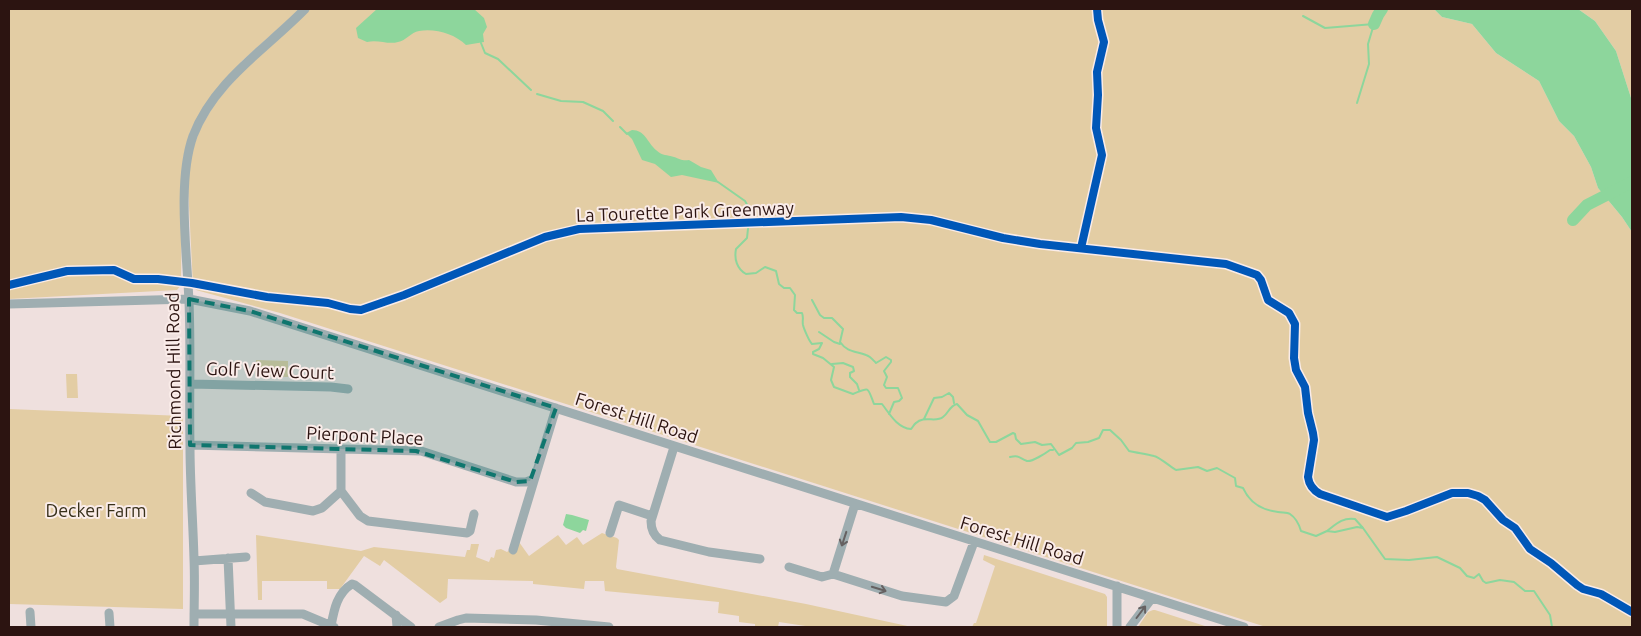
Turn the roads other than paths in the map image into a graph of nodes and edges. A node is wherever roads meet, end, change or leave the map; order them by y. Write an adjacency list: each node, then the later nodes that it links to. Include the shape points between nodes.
1 (304, 9): 2 (street, Richmond Hill Road, via 236,72 214,100 194,135 188,152 185,196)
2 (189, 299): 3 (street, Forest Hill Road); 4 (street, Richmond Hill Road); 6 (street, Forest Hill Road, via 250,311)
3 (9, 304)
4 (191, 384): 5 (street, Golf View Court); 7 (street, Richmond Hill Road)
5 (348, 390)
6 (556, 408): 8 (street, Forest Hill Road); 10 (street)
7 (190, 445): 9 (street, Pierpont Place); 22 (street, Richmond Hill Road)
8 (674, 446): 13 (street, Forest Hill Road); 15 (street)
9 (341, 449): 10 (street, Pierpont Place, via 421,451 516,482); 11 (street)
10 (534, 479): 18 (street)
11 (342, 491): 12 (street, via 322,508 313,511 265,502); 14 (street, via 360,516 368,521 467,533)
12 (251, 493)
13 (856, 504): 17 (street, Forest Hill Road); 24 (street, one-way to 24)
14 (474, 514)
15 (652, 516): 16 (street, via 619,505); 21 (street, via 650,526 660,540 709,552)
16 (610, 533)
17 (974, 542): 24 (street, one-way to 17, via 902,596 946,602 954,596); 25 (street, Forest Hill Road)
18 (513, 550)
19 (246, 557): 20 (street)
20 (228, 558): 22 (street); 30 (street)
21 (760, 559)
22 (194, 561): 29 (street, Richmond Hill Road)
23 (789, 567): 24 (street, via 822,577)
24 (833, 574)
25 (1117, 586): 26 (street, Forest Hill Road); 42 (street)
26 (1152, 598): 43 (street, one-way to 26); 44 (street, Forest Hill Road)
27 (30, 612): 34 (street)
28 (109, 613): 35 (street)
29 (194, 614): 30 (street); 36 (street, Richmond Hill Road)
30 (231, 614): 33 (street, via 303,614); 37 (street)
31 (396, 615): 33 (street, via 352,584 336,603); 38 (street); 39 (street)
32 (536, 624): 40 (street, via 466,618); 41 (street)
33 (333, 626)
34 (31, 627)
35 (110, 627)
36 (194, 627)
37 (231, 627)
38 (397, 627)
39 (411, 627)
40 (440, 627)
41 (609, 627)
42 (1117, 627)
43 (1130, 627)
44 (1244, 627)

